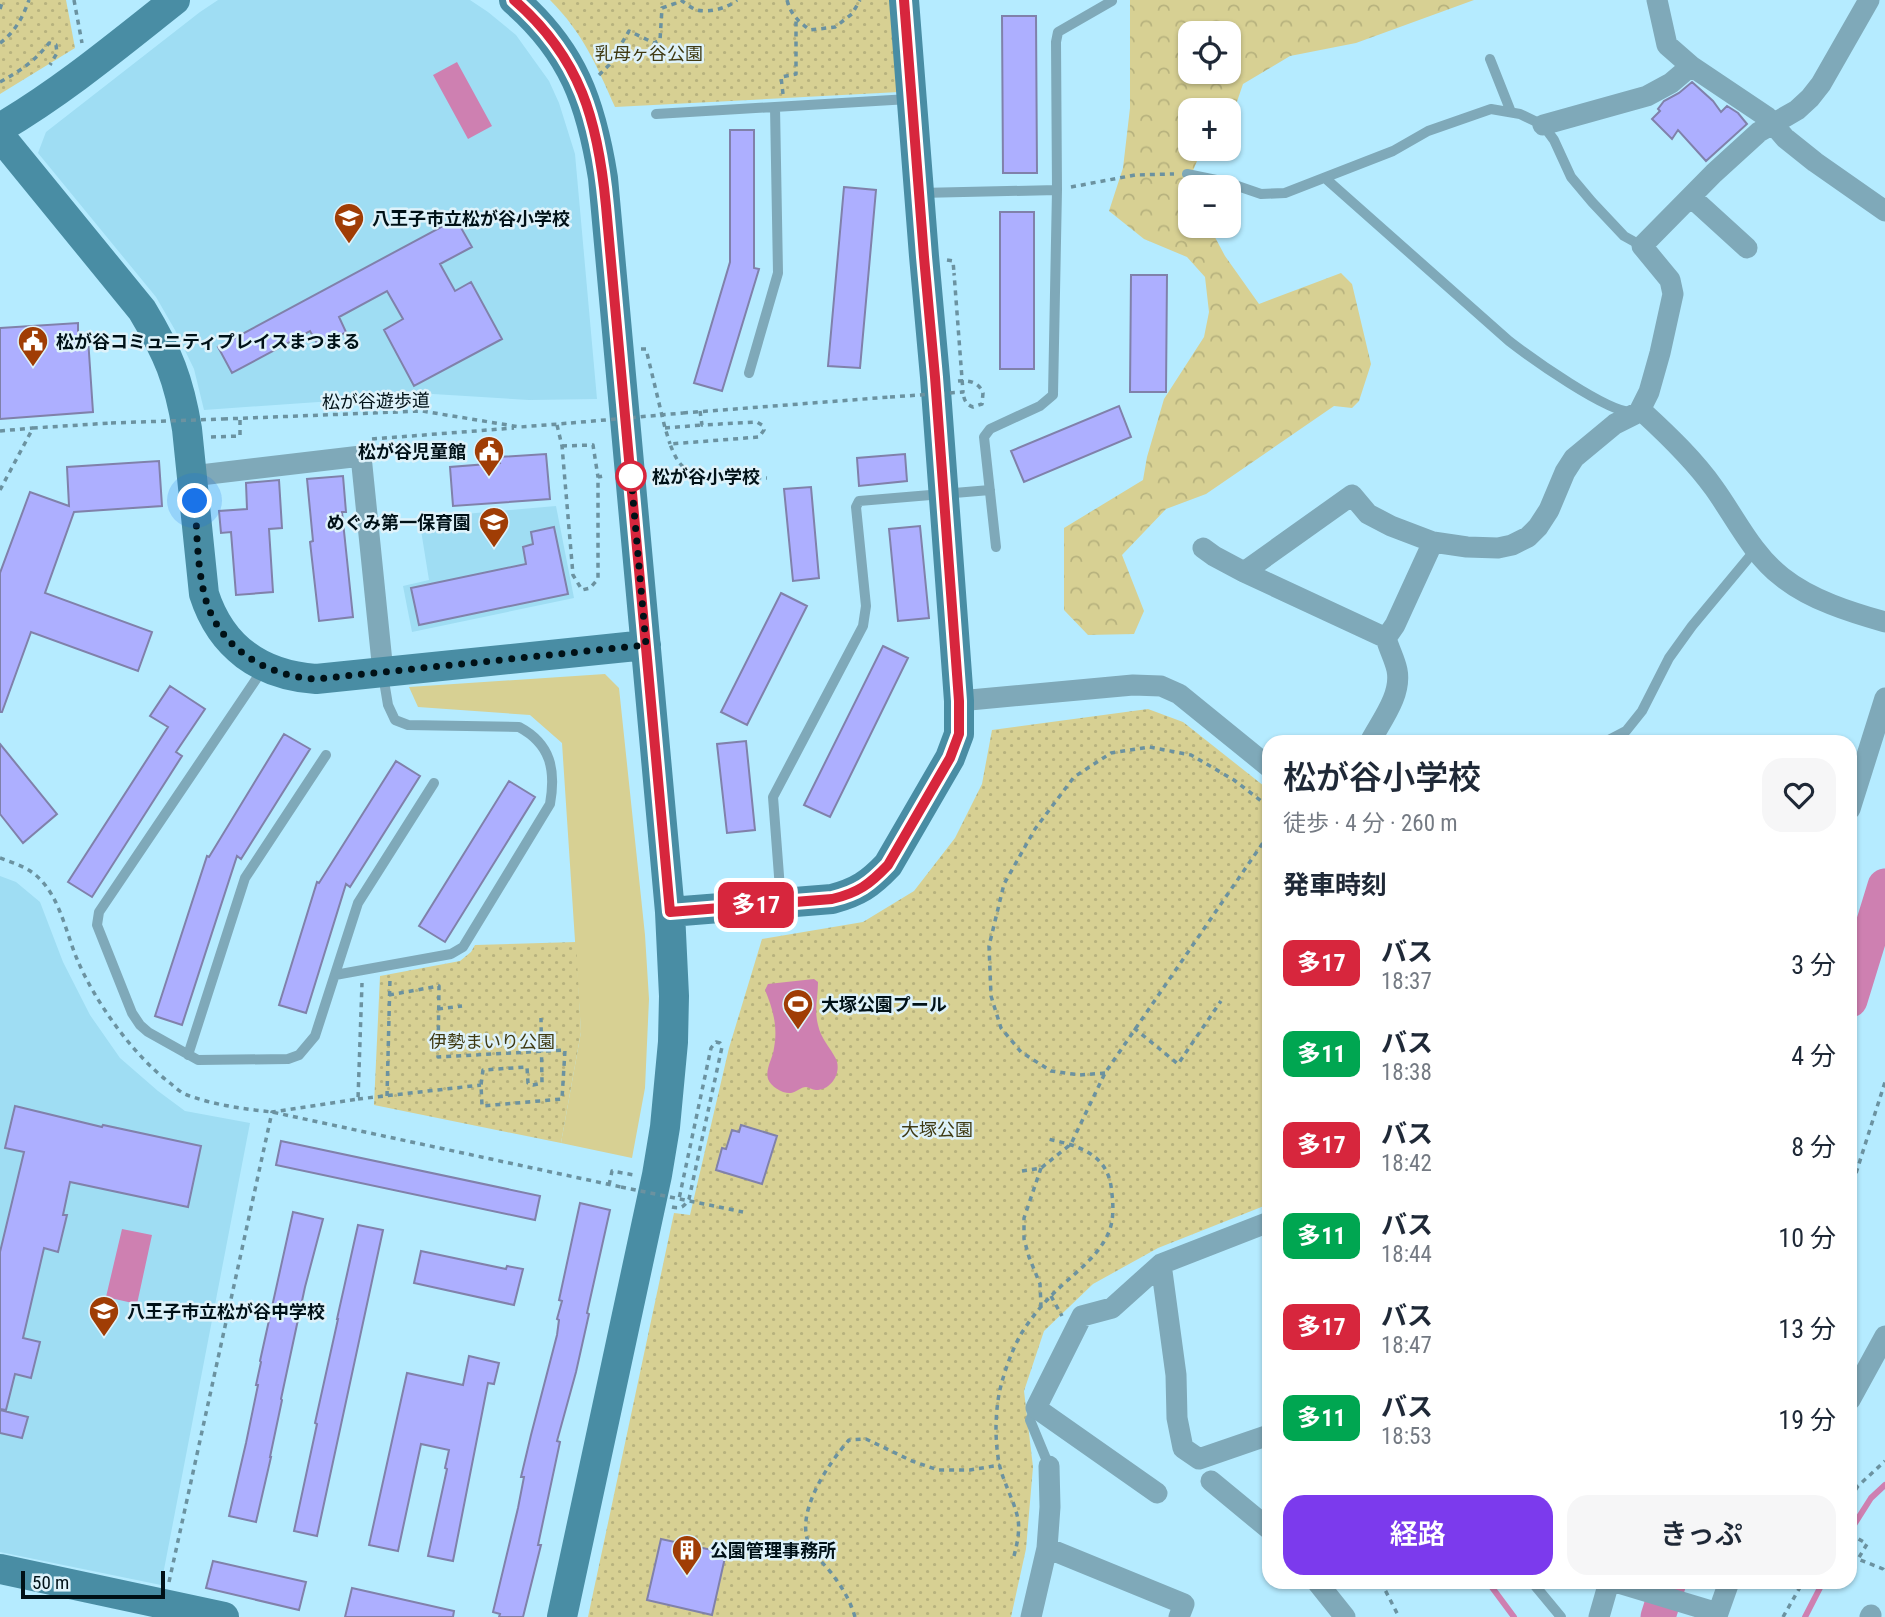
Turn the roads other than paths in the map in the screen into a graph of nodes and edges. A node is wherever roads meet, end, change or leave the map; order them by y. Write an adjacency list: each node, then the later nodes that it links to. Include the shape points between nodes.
1 (175, 0): 15 (street, via 88,70)
2 (514, 0): 37 (street, via 569,64 592,117 598,146)
3 (904, 0): 9 (street)
4 (1657, 0): 8 (street, via 1667,45)
5 (1869, 0): 14 (street, via 1821,84 1797,110)
6 (1112, 1): 19 (lane, via 1058,32)
7 (1490, 59): 11 (lane)
8 (1691, 66): 13 (street, via 1647,96); 14 (street)
9 (912, 99): 10 (lane); 20 (street)
10 (780, 106): 12 (lane); 25 (lane, via 778,273)
11 (1511, 112): 13 (lane); 18 (lane, via 1491,109 1428,131 1393,151)
12 (656, 114)
13 (1544, 125): 23 (lane, via 1572,177 1592,202 1624,236)
14 (1774, 125): 21 (street, via 1759,132); 22 (street, via 1815,162)
15 (0, 128)
16 (0, 136): 27 (street, via 142,310 161,341 183,403)
17 (1187, 174): 18 (lane, via 1261,194 1285,193)
18 (1325, 178): 26 (lane, via 1539,364 1605,404)
19 (1057, 190): 20 (lane); 28 (lane, via 1053,396 990,429 984,437)
20 (919, 193): 29 (street)
21 (1690, 197): 23 (street); 24 (street)
22 (1885, 211)
23 (1642, 246): 26 (street, via 1670,280 1673,294 1657,366)
24 (1747, 248)
25 (749, 373)
26 (1639, 412): 30 (street, via 1615,424 1574,458 1549,510 1528,537 1498,548); 33 (street, via 1673,440 1713,486)
27 (192, 476): 38 (street, via 201,579 209,610 232,644); 39 (street, via 361,456)
28 (990, 490): 29 (lane); 31 (lane)
29 (944, 494): 41 (street); 48 (lane, via 859,501 856,507 866,606 863,626 773,796)
30 (1433, 542): 34 (street, via 1368,514 1352,495); 36 (street)
31 (996, 547)
32 (1203, 548): 34 (street)
33 (1756, 550): 35 (street, via 1782,577 1807,592); 43 (lane, via 1692,626 1669,658 1642,711)
34 (1244, 572): 36 (street)
35 (1885, 622)
36 (1386, 638): 42 (street, via 1398,687)
37 (646, 645): 39 (street); 49 (street)
38 (264, 667): 39 (street, via 316,679); 51 (lane, via 99,912 97,925 132,1013 148,1032)
39 (383, 672): 50 (lane, via 395,720 408,726 519,727 546,751 554,786 550,804 463,947 451,954)
40 (1885, 698): 47 (street)
41 (959, 701): 45 (street, via 1161,686 1179,694); 48 (street, via 959,734 950,758 888,865 857,892)
42 (1374, 735)
43 (1618, 735)
44 (326, 755): 51 (lane, via 245,878)
45 (1262, 761)
46 (434, 783): 50 (lane, via 358,903)
47 (1857, 787)
48 (781, 903): 49 (street)
49 (670, 912): 71 (street, via 674,996 665,1127)
50 (335, 975): 51 (lane, via 315,1035 299,1055 198,1060)
51 (188, 1055)
52 (1262, 1225): 53 (street)
53 (1161, 1264): 56 (street, via 1112,1308 1082,1316); 57 (street, via 1184,1448 1199,1459)
54 (1885, 1336): 55 (street)
55 (1857, 1388)
56 (1036, 1408): 58 (lane, via 1030,1420); 60 (street)
57 (1262, 1437)
58 (1049, 1466): 62 (street)
59 (1211, 1481): 61 (street)
60 (1157, 1493)
61 (1262, 1523)
62 (1047, 1548): 72 (street); 73 (street, via 1184,1604)
63 (0, 1569): 70 (street)
64 (1323, 1589): 74 (street)
65 (1538, 1589): 75 (lane)
66 (1607, 1589): 76 (street)
67 (1637, 1589): 69 (street)
68 (1727, 1589): 69 (street)
69 (1715, 1614)
70 (224, 1617)
71 (562, 1617)
72 (1031, 1617)
73 (1179, 1617)
74 (1345, 1617)
75 (1561, 1617)
76 (1598, 1617)

